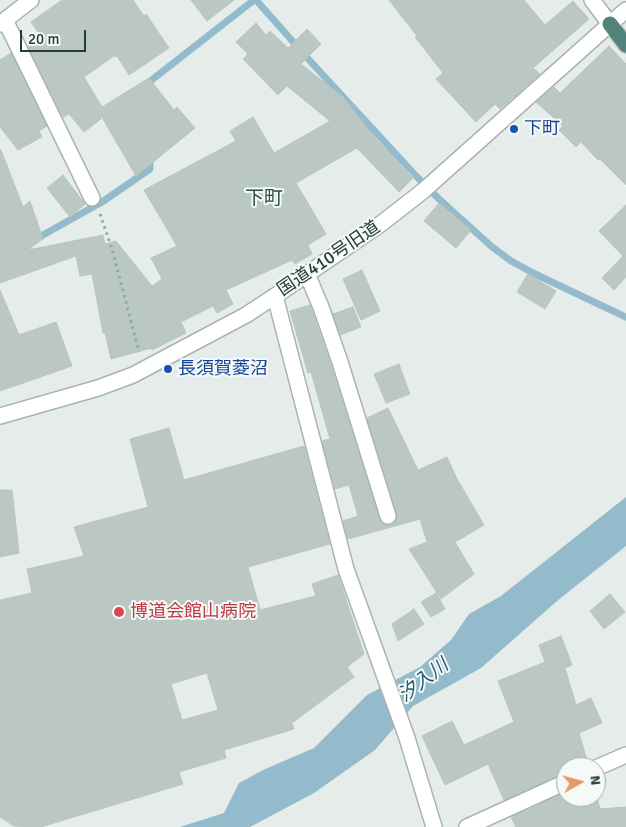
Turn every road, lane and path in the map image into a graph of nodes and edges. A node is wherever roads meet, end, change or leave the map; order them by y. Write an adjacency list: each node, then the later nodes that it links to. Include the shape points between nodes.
1 (31, 0): 4 (street)
2 (592, 0): 5 (street)
3 (626, 10): 5 (street, 国道410号旧道)
4 (3, 22): 7 (street)
5 (610, 24): 6 (highway); 8 (street, 国道410号旧道, via 427,188)
6 (626, 45)
7 (95, 204): 10 (path, via 112,249)
8 (307, 274): 9 (street, 国道410号旧道); 12 (street, via 340,362)
9 (275, 296): 10 (street, 国道410号旧道); 16 (street, via 346,569 407,738)
10 (144, 369): 11 (street, 国道410号旧道, via 98,388)
11 (0, 416)
12 (388, 516)
13 (626, 755): 14 (street)
14 (606, 764)
15 (556, 787): 17 (street)
16 (434, 827)
17 (467, 827)

